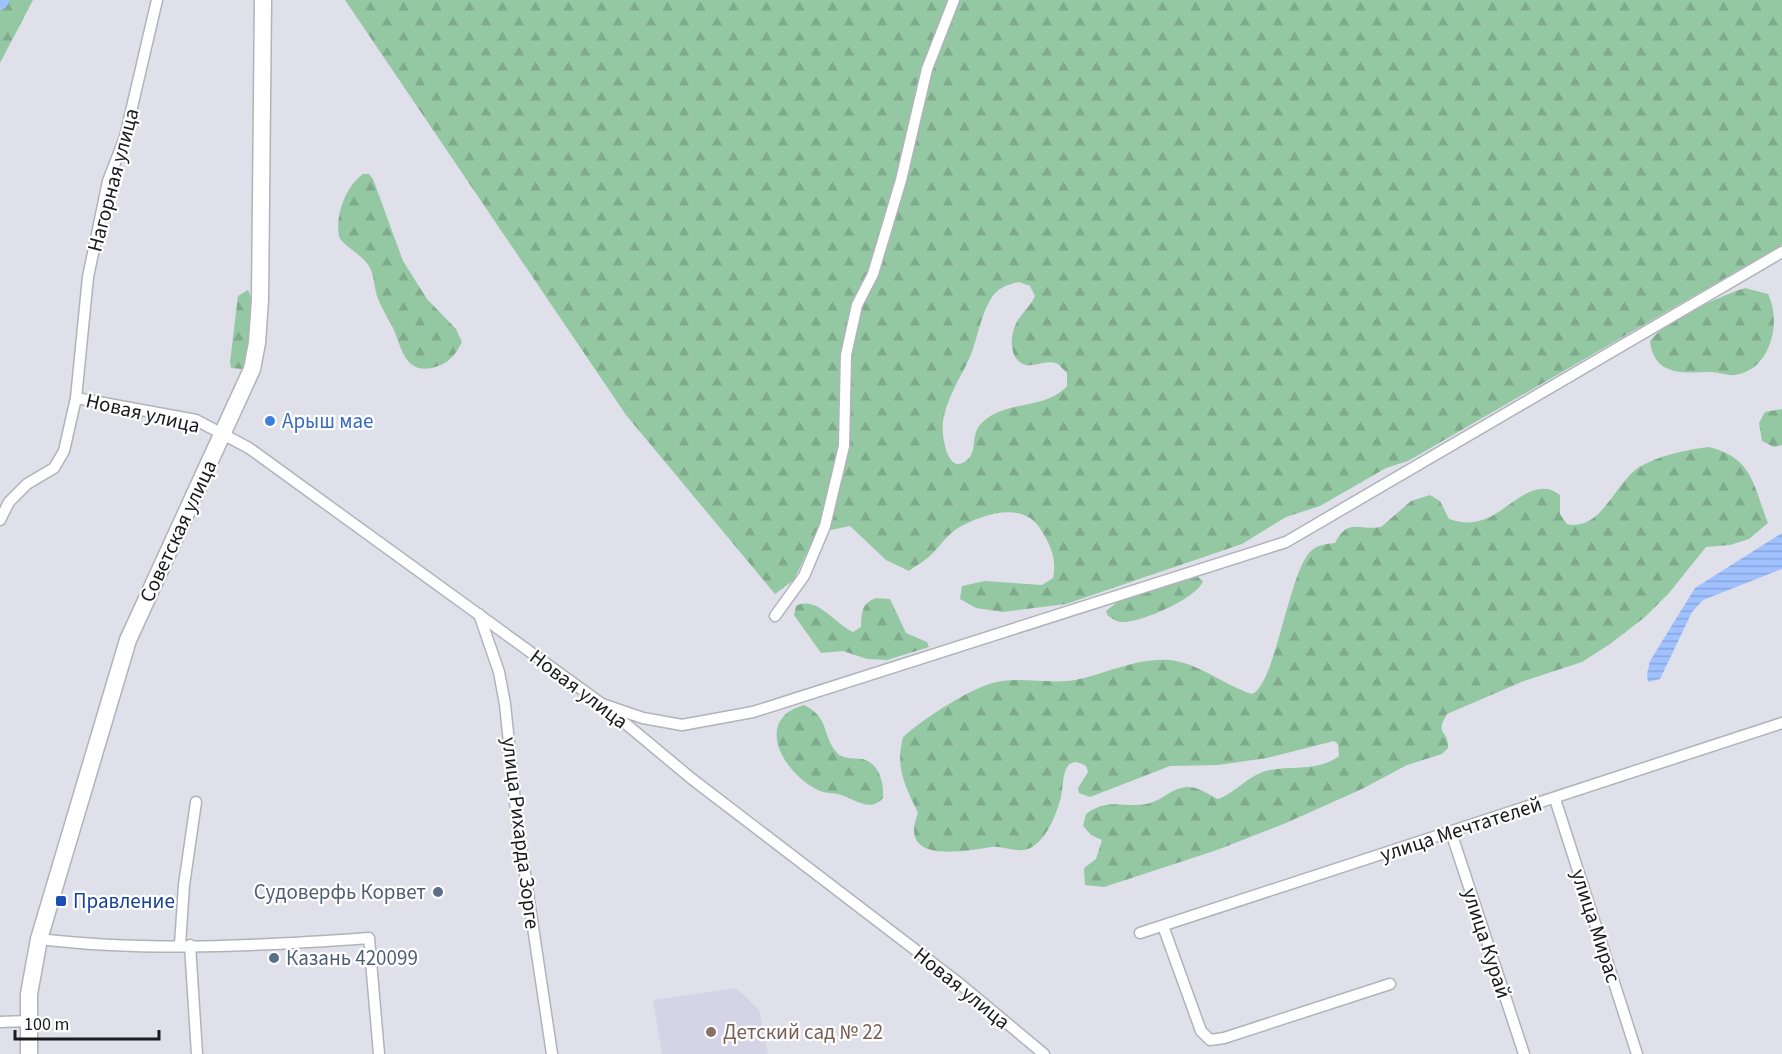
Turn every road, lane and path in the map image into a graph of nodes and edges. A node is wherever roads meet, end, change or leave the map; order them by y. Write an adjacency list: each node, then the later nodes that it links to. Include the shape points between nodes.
1 (157, 0): 5 (street, Нагорная улица, via 125,137 108,181 88,276)
2 (263, 0): 6 (main road, Советская улица, via 257,343 252,369)
3 (954, 0): 9 (street, via 927,69 901,180 873,274 857,305 846,355 844,446 825,526 804,576)
4 (1782, 252): 10 (street, via 1286,542 753,712 682,724 643,718)
5 (76, 398): 6 (street, Новая улица, via 196,420); 7 (street, Нагорная улица, via 64,451 54,468 27,484 9,502)
6 (223, 436): 8 (street, Новая улица, via 249,448); 17 (main road, Советская улица, via 128,640)
7 (0, 520)
8 (479, 614): 10 (street, Новая улица); 25 (street, улица Рихарда Зорге, via 505,704 517,820)
9 (775, 616)
10 (602, 704): 26 (street, Новая улица)
11 (1782, 723): 12 (street, улица Мечтателей)
12 (1555, 798): 14 (street, улица Мечтателей); 28 (street, улица Мирас)
13 (196, 802): 18 (street, via 184,885)
14 (1451, 832): 15 (street, улица Мечтателей); 27 (street, улица Курай)
15 (1163, 926): 16 (street, улица Мечтателей); 19 (street, via 1201,1031 1210,1040)
16 (1140, 933)
17 (39, 939): 18 (street, via 92,945); 20 (main road, Советская улица)
18 (185, 945): 23 (street); 24 (street, via 260,946 369,938)
19 (1390, 984)
20 (28, 1020): 21 (street); 22 (main road, Советская улица)
21 (0, 1022)
22 (29, 1054)
23 (197, 1054)
24 (379, 1054)
25 (552, 1054)
26 (1044, 1054)
27 (1524, 1054)
28 (1637, 1054)

